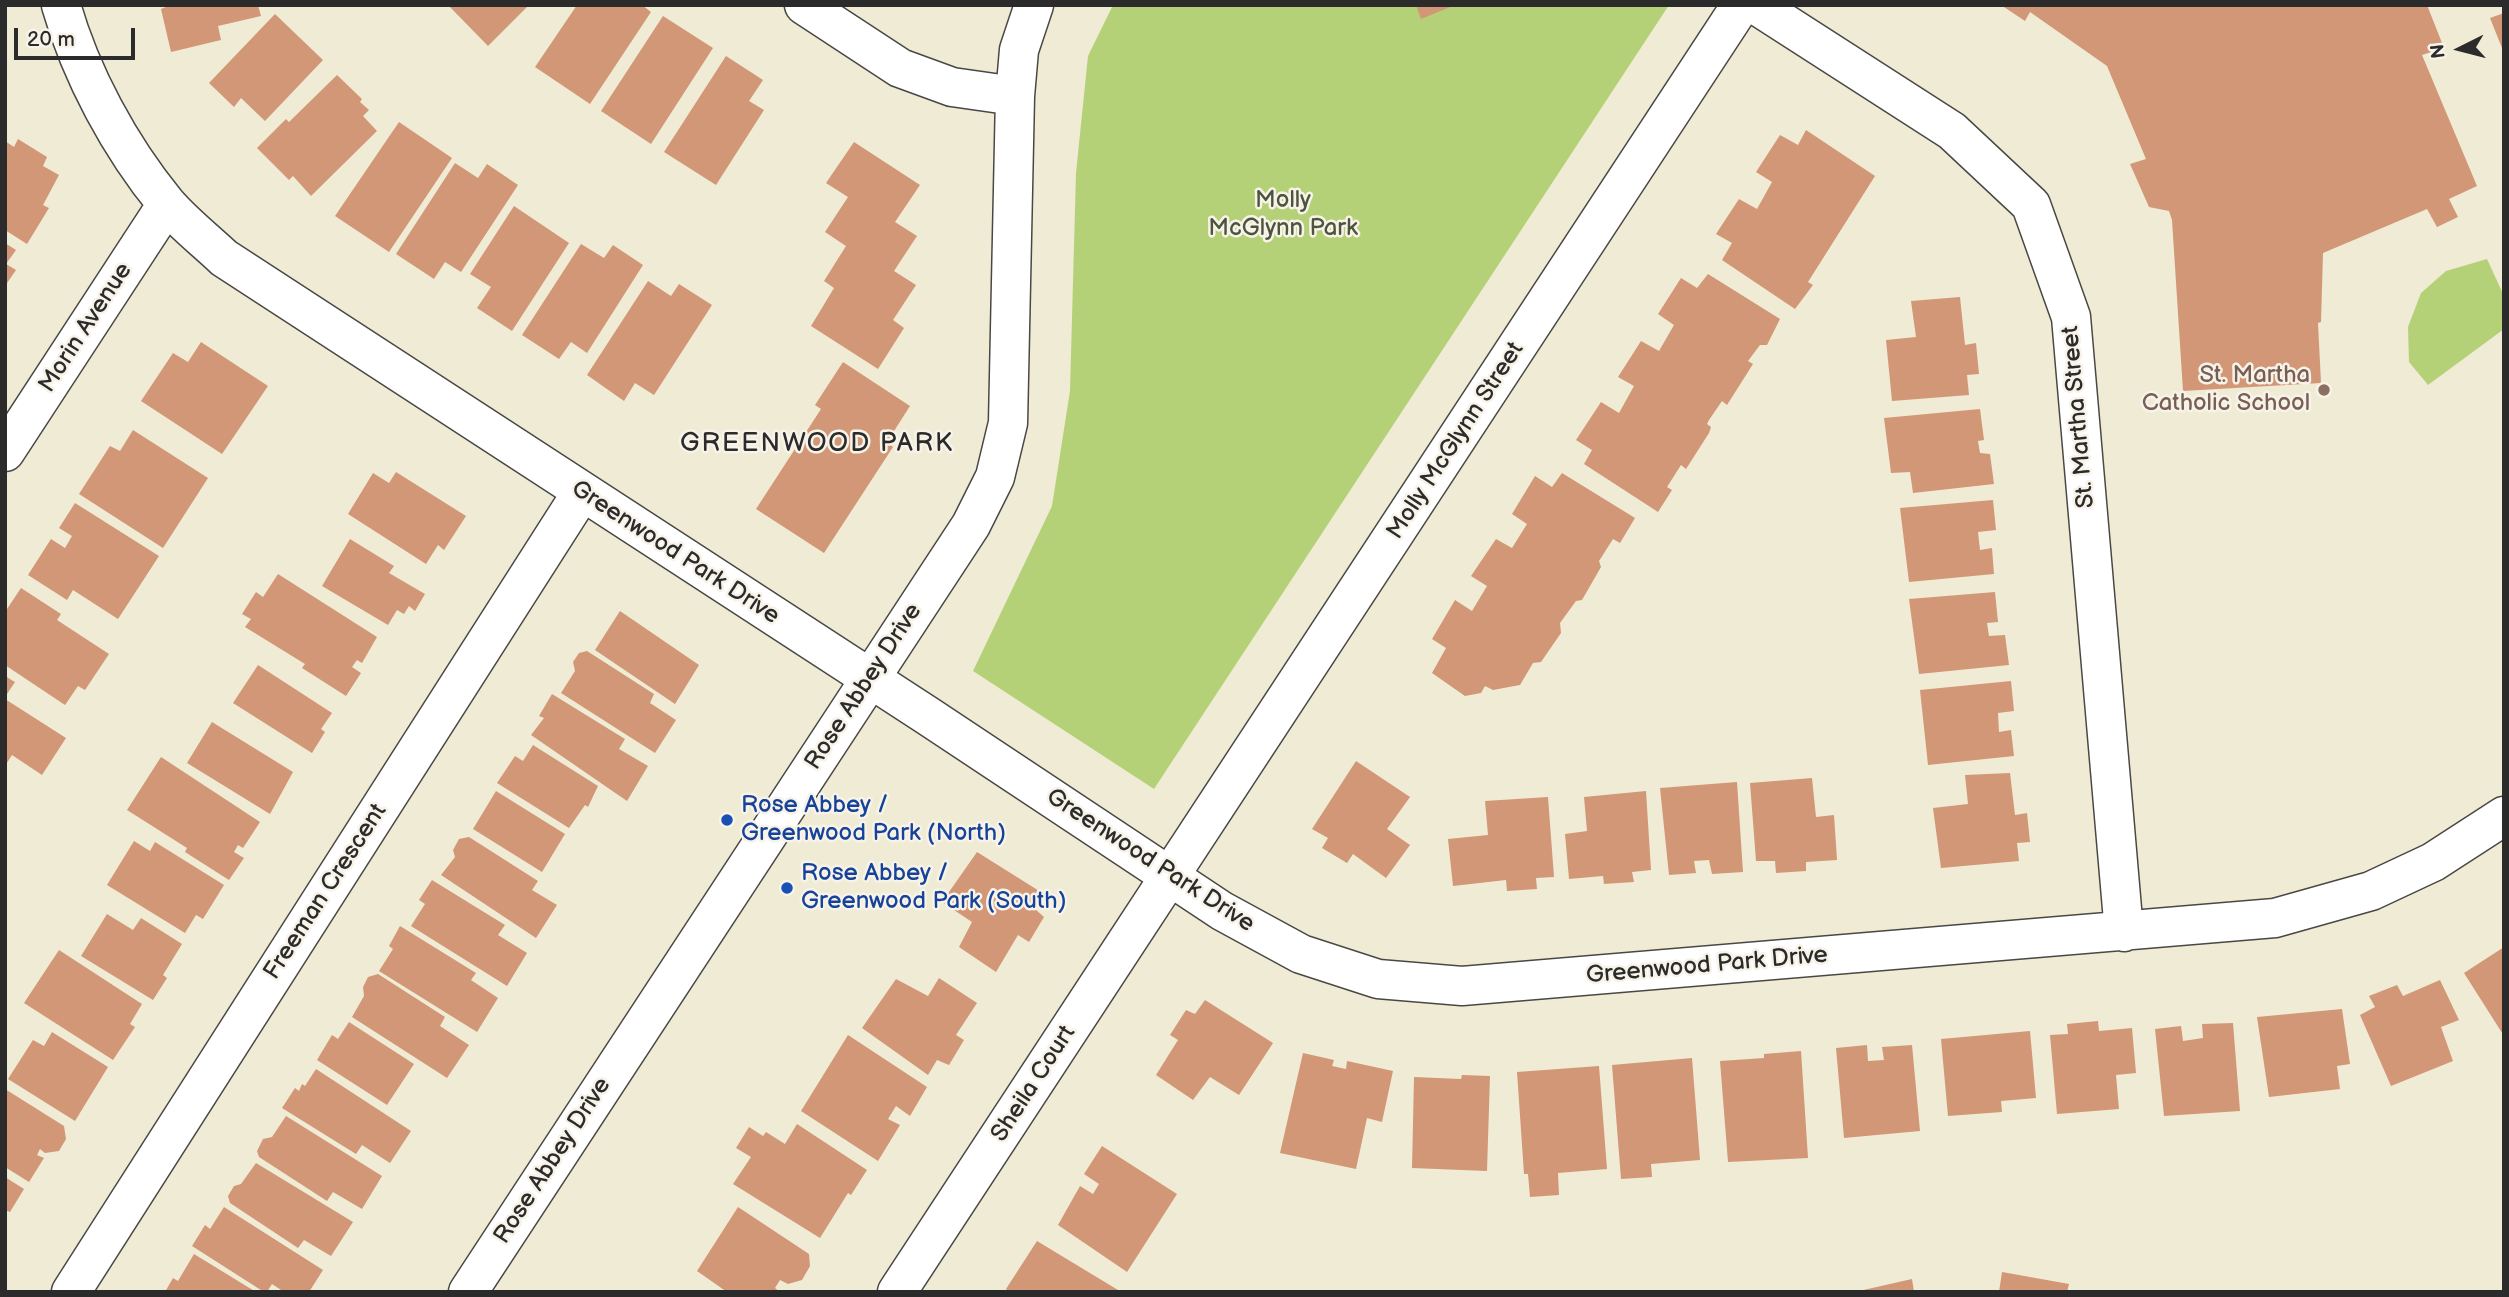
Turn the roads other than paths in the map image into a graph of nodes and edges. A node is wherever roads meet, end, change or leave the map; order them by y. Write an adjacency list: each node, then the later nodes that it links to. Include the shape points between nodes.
1 (61, 5): 7 (street, Greenwood Park Drive, via 115,133)
2 (804, 5): 6 (street, via 900,68 953,87)
3 (1034, 5): 6 (street, Rose Abbey Drive, via 1019,50)
4 (1741, 5): 12 (street, Molly McGlynn Street)
5 (1756, 5): 13 (street, St. Martha Street, via 1952,131 2031,205 2071,317)
6 (1015, 96): 10 (street, Rose Abbey Drive, via 1007,423 995,477 971,525)
7 (167, 204): 8 (street, Morin Avenue); 9 (street, Greenwood Park Drive, via 224,258)
8 (5, 452)
9 (582, 492): 10 (street, Greenwood Park Drive); 14 (street, Freeman Crescent)
10 (869, 680): 12 (street, Greenwood Park Drive); 15 (street, Rose Abbey Drive)
11 (2504, 816): 13 (street, Greenwood Park Drive, via 2433,862 2371,891 2275,918)
12 (1171, 877): 13 (street, Greenwood Park Drive, via 1301,954 1378,979 1462,986); 16 (street, Sheila Court)
13 (2124, 932)
14 (71, 1292)
15 (468, 1292)
16 (897, 1292)

